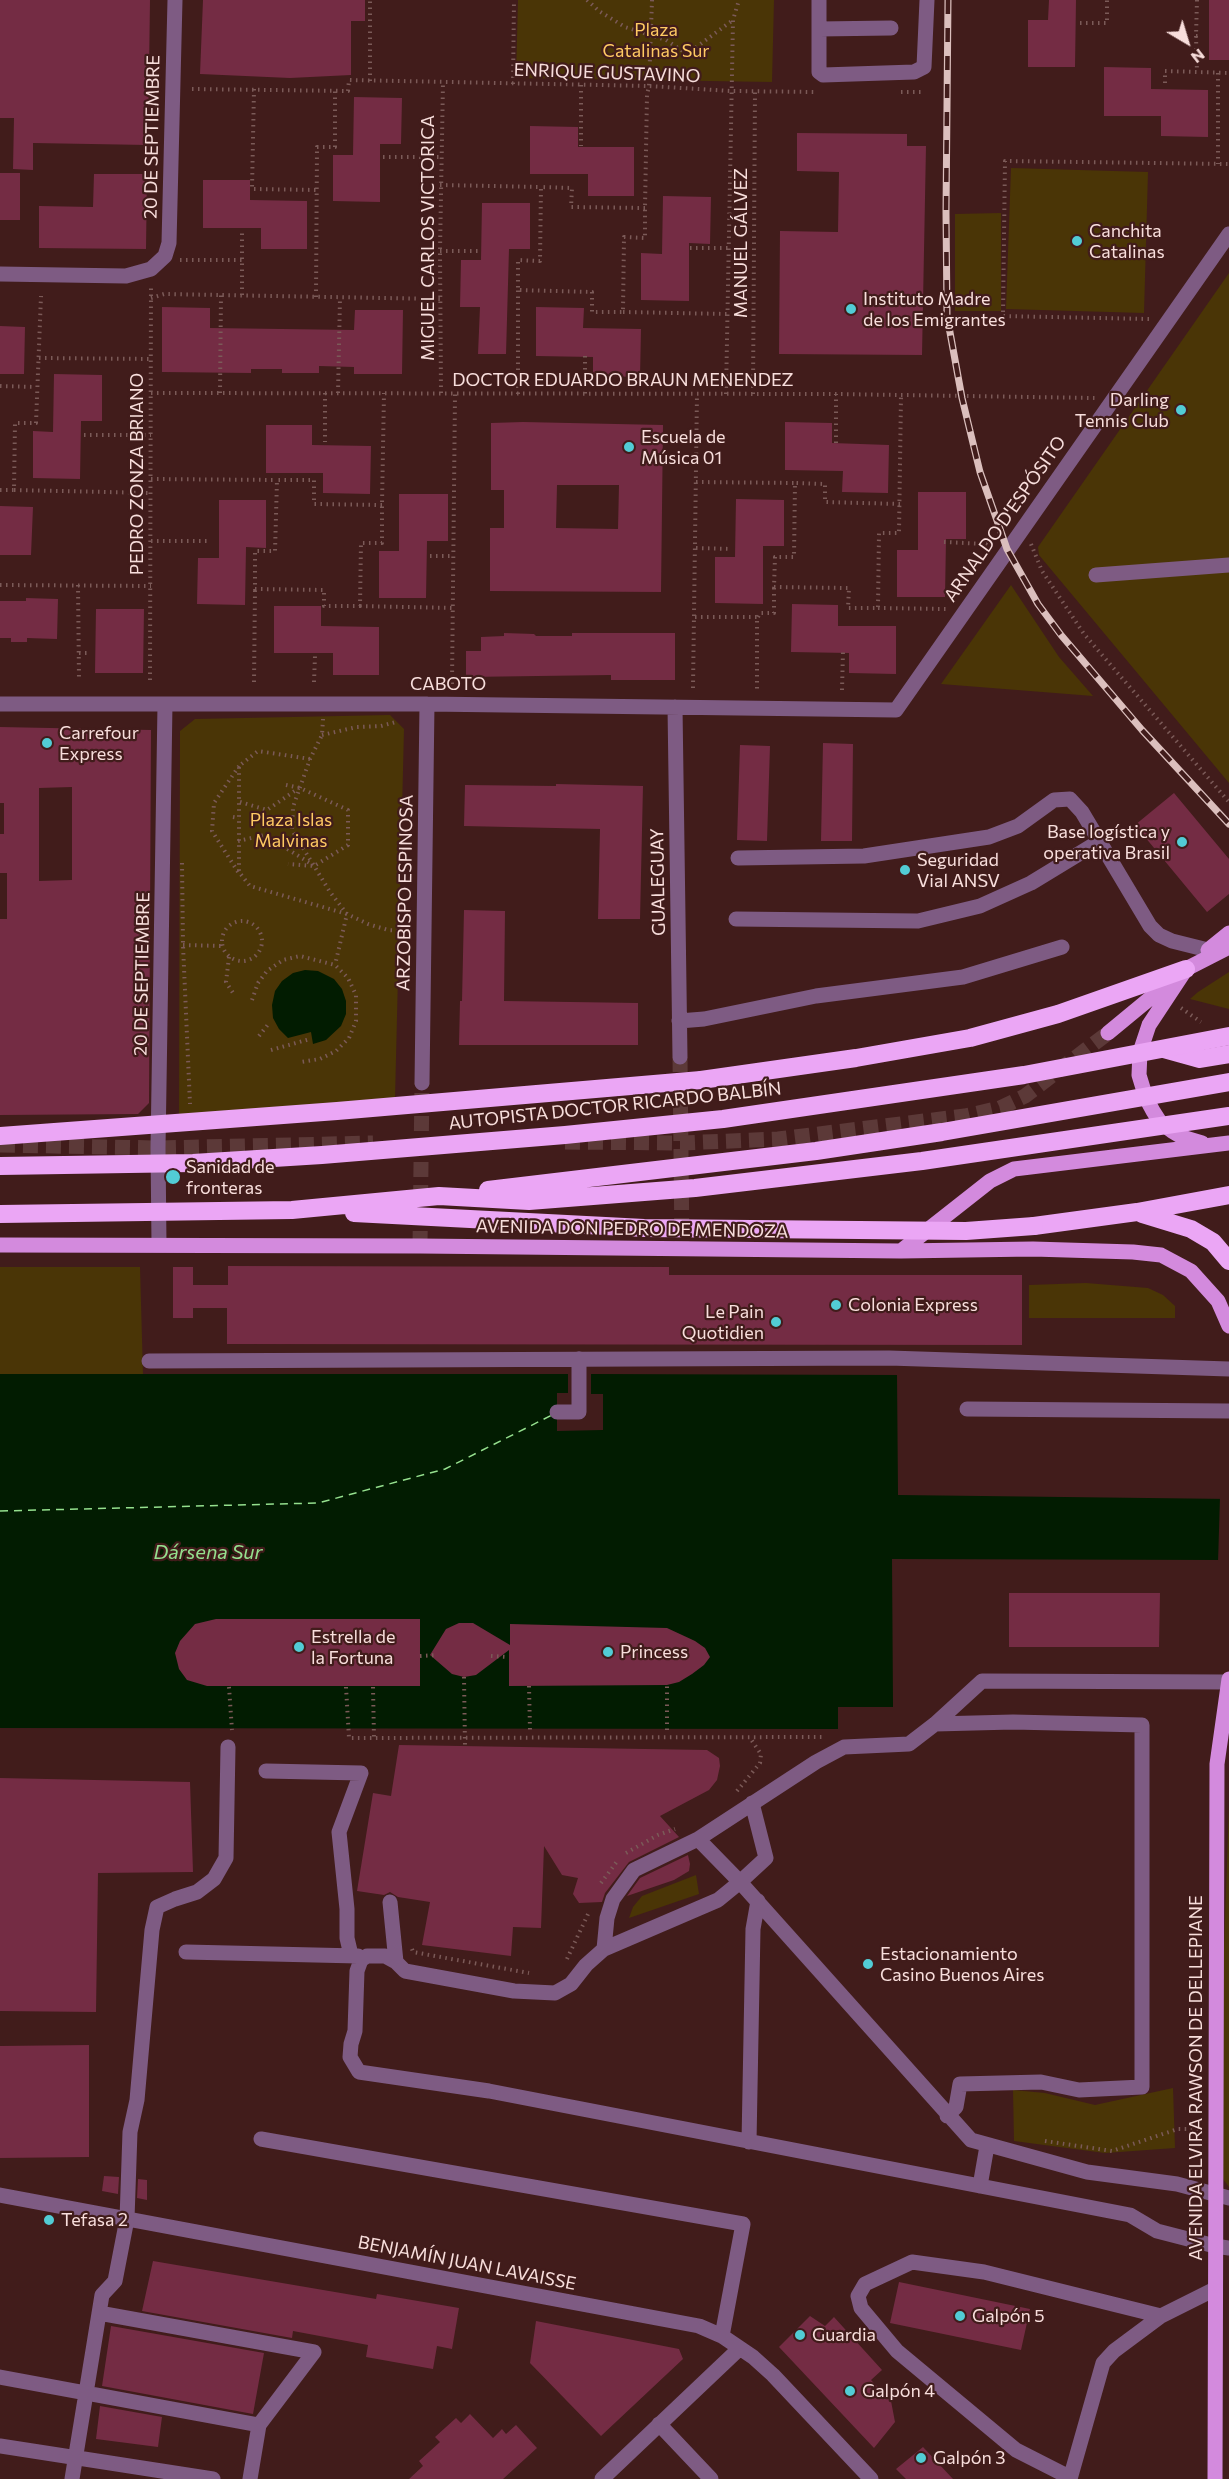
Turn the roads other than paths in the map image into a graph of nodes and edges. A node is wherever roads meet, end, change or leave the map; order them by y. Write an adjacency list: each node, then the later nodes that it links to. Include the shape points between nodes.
1 (175, 0): 7 (street, 20 DE SEPTIEMBRE, via 169,243 157,264 121,277)
2 (819, 0): 5 (street)
3 (927, 0): 5 (street, via 926,60 924,67 914,72 821,74)
4 (891, 28): 5 (street)
5 (819, 29)
6 (1229, 234): 14 (street, ARNALDO D'ESPÓSITO)
7 (0, 274)
8 (1229, 565): 9 (street)
9 (1096, 575)
10 (0, 704): 11 (street, CABOTO)
11 (165, 704): 12 (street, CABOTO); 42 (street, 20 DE SEPTIEMBRE)
12 (427, 704): 13 (street, CABOTO); 30 (street, ARZOBISPO ESPINOSA)
13 (675, 706): 14 (street, CABOTO); 23 (street, GUALEGUAY)
14 (896, 710)
15 (1100, 841): 16 (street, via 1070,799 1054,800 1018,826 989,837 864,856); 17 (street, via 1031,883 980,906 918,921); 21 (street, via 1150,926 1172,941)
16 (738, 858)
17 (736, 919)
18 (1229, 933): 21 (main road)
19 (1062, 947): 23 (street, via 963,977 816,996)
20 (1229, 947): 22 (main road)
21 (1208, 950): 22 (main road)
22 (1186, 969): 24 (main road); 32 (highway, bridge, via 1058,1014 970,1038 856,1059 701,1080); 34 (main road, via 1149,1024 1140,1052 1139,1075 1160,1122 1182,1137)
23 (679, 1021): 28 (street, GUALEGUAY)
24 (1108, 1033)
25 (1229, 1036): 26 (highway, AUTOPISTA DOCTOR RICARDO BALBÍN, bridge)
26 (1164, 1049): 27 (highway, via 1200,1059); 35 (highway, AUTOPISTA DOCTOR RICARDO BALBÍN, bridge, via 956,1086 723,1119 588,1133 193,1163)
27 (1229, 1054)
28 (680, 1057)
29 (1229, 1082): 37 (highway, bridge, via 839,1148)
30 (422, 1083)
31 (1229, 1116): 37 (highway, bridge, via 922,1161 695,1188 529,1201)
32 (0, 1136)
33 (1229, 1143): 34 (main road)
34 (1208, 1145): 43 (main road, via 1014,1169 990,1181)
35 (0, 1166)
36 (1229, 1195): 39 (highway)
37 (439, 1196): 38 (highway, bridge)
38 (292, 1210): 39 (highway, bridge, via 644,1228 954,1231 1034,1226); 40 (highway, bridge)
39 (1137, 1212): 44 (highway, via 1191,1229 1213,1242)
40 (0, 1214)
41 (0, 1245): 42 (main road, AVENIDA DON PEDRO DE MENDOZA)
42 (159, 1245): 43 (main road, AVENIDA DON PEDRO DE MENDOZA)
43 (901, 1251): 45 (main road, AVENIDA DON PEDRO DE MENDOZA, via 1033,1249 1161,1256 1184,1266 1205,1285 1218,1301)
44 (1229, 1261)
45 (1229, 1326)
46 (579, 1359): 47 (street); 48 (street, via 889,1358); 51 (street, via 579,1412)
47 (149, 1361)
48 (1229, 1369)
49 (967, 1409): 50 (street)
50 (1229, 1411)
51 (557, 1412)
52 (1228, 1680): 53 (street, via 982,1681); 72 (main road, AVENIDA ELVIRA RAWSON DE DELLEPIANE, via 1217,1764 1216,2129)
53 (935, 1725): 56 (street, via 909,1743 844,1747); 66 (street, via 1142,1725 1142,2087 1079,2090 1041,2082 960,2084 957,2107)
54 (228, 1747): 73 (street, via 226,1858 214,1879 197,1892 157,1907 152,1930 137,2100 130,2132)
55 (266, 1771): 63 (street, via 361,1773 339,1832)
56 (752, 1803): 57 (street); 58 (street, via 766,1858)
57 (698, 1839): 58 (street); 61 (street, via 634,1870 613,1899)
58 (740, 1882): 59 (street); 61 (street, via 718,1900)
59 (758, 1901): 66 (street); 68 (street, via 753,1929)
60 (390, 1902): 65 (street)
61 (604, 1949): 65 (street, via 571,1984 547,1994 405,1971)
62 (186, 1952): 63 (street)
63 (351, 1955): 64 (street)
64 (367, 1956): 65 (street, via 385,1956); 68 (street, via 357,1971 350,2057 359,2072 489,2091)
65 (396, 1962)
66 (947, 2116): 69 (street, via 971,2140)
67 (261, 2139): 78 (street, via 742,2224)
68 (749, 2142): 70 (street)
69 (987, 2146): 70 (street); 72 (street, via 1087,2172 1177,2184)
70 (980, 2186): 74 (street, via 1130,2215 1157,2231)
71 (0, 2195): 73 (street, BENJAMÍN JUAN LAVAISSE)
72 (1222, 2197): 74 (main road, AVENIDA ELVIRA RAWSON DE DELLEPIANE)
73 (127, 2219): 76 (street, via 115,2281 102,2295); 78 (street, BENJAMÍN JUAN LAVAISSE, via 699,2326)
74 (1222, 2247): 75 (main road, AVENIDA ELVIRA RAWSON DE DELLEPIANE)
75 (1215, 2289): 77 (street); 93 (main road, AVENIDA ELVIRA RAWSON DE DELLEPIANE)
76 (99, 2313): 81 (street); 83 (street, via 314,2352)
77 (1161, 2316): 86 (street, via 1103,2363); 86 (street, via 984,2272 912,2262 865,2284 858,2296 861,2308 897,2352 1016,2450)
78 (722, 2336): 79 (street, BENJAMÍN JUAN LAVAISSE)
79 (740, 2348): 82 (street); 92 (street, BENJAMÍN JUAN LAVAISSE, via 773,2375)
80 (0, 2377): 81 (street)
81 (86, 2393): 83 (street); 85 (street)
82 (659, 2424): 90 (street); 91 (street)
83 (259, 2425): 89 (street)
84 (0, 2446): 85 (street)
85 (75, 2457): 87 (street); 88 (street)
86 (1070, 2478)
87 (72, 2479)
88 (213, 2479)
89 (250, 2479)
90 (602, 2479)
91 (711, 2479)
92 (872, 2479)
93 (1215, 2479)

